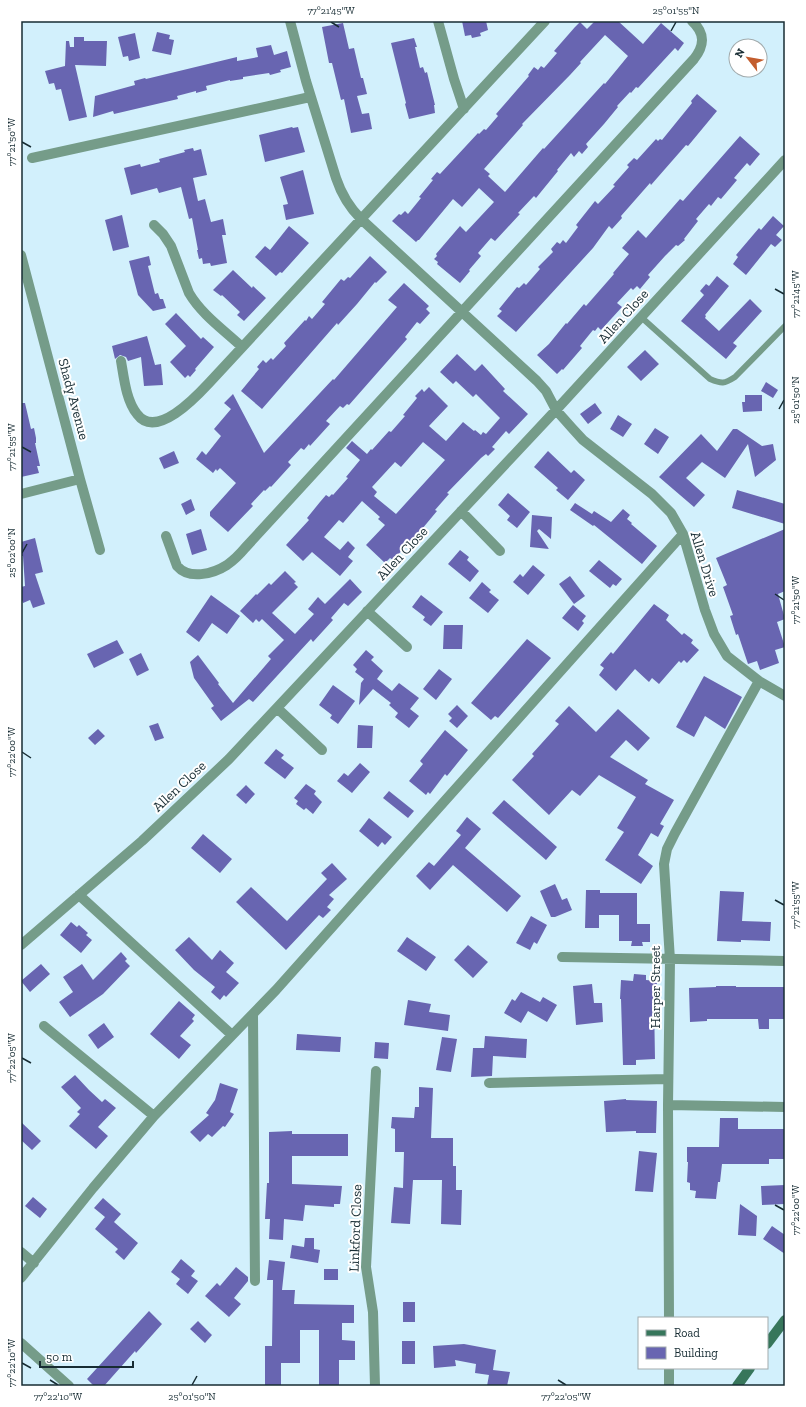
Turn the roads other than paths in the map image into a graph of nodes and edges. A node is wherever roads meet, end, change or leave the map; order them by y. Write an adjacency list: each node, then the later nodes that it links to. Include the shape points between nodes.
1 (290, 21): 5 (street, Allen Drive)
2 (438, 21): 6 (street)
3 (545, 21): 6 (street)
4 (692, 21): 12 (street, via 702,35 699,53)
5 (310, 97): 7 (street); 9 (street, Allen Drive, via 340,190)
6 (464, 109): 9 (street)
7 (32, 158)
8 (785, 160): 13 (street, Allen Close)
9 (361, 219): 12 (street, Allen Drive); 15 (street)
10 (154, 225): 15 (street, via 171,246 188,293)
11 (21, 255): 18 (street, Shady Avenue)
12 (462, 312): 17 (street, Allen Drive, via 546,391); 22 (street, via 227,565 201,574 187,574 177,566)
13 (641, 318): 14 (lane, via 710,379 719,383 735,376); 17 (street, Allen Close)
14 (785, 326)
15 (242, 347): 16 (street, via 182,409 159,421 149,422 136,414)
16 (121, 361)
17 (556, 410): 20 (street, Allen Close); 21 (street, Allen Drive, via 584,440 661,502 671,513)
18 (80, 479): 19 (street); 23 (street, Shady Avenue)
19 (21, 494)
20 (461, 511): 24 (street); 25 (street, Allen Close)
21 (683, 534): 27 (street, Allen Drive, via 714,634 727,656); 36 (street)
22 (166, 536)
23 (100, 550)
24 (500, 551)
25 (367, 611): 26 (street); 29 (street, Allen Close)
26 (407, 647)
27 (759, 681): 28 (street, Allen Drive); 34 (street, Harper Street, via 667,849 664,864)
28 (785, 696)
29 (276, 708): 30 (street); 31 (street, Allen Close, via 229,759)
30 (322, 750)
31 (79, 895): 32 (street, Allen Close); 38 (street)
32 (21, 945)
33 (562, 957): 34 (street)
34 (670, 960): 35 (street); 40 (street, Harper Street)
35 (785, 961)
36 (253, 1015): 38 (street); 48 (street)
37 (44, 1026): 44 (street)
38 (232, 1035): 44 (street)
39 (376, 1071): 56 (street, Linkford Close, via 366,1267 374,1312)
40 (668, 1079): 41 (street); 42 (street, Harper Street)
41 (489, 1083)
42 (668, 1105): 43 (street); 49 (street, Harper Street)
43 (785, 1107)
44 (154, 1116): 46 (street)
45 (21, 1252): 46 (street)
46 (34, 1263): 47 (street)
47 (21, 1278)
48 (255, 1281)
49 (669, 1317)
50 (785, 1320): 52 (street)
51 (21, 1342): 55 (street)
52 (768, 1343)
53 (669, 1369): 57 (street)
54 (749, 1369): 58 (street)
55 (69, 1386)
56 (375, 1386)
57 (669, 1386)
58 (737, 1386)

